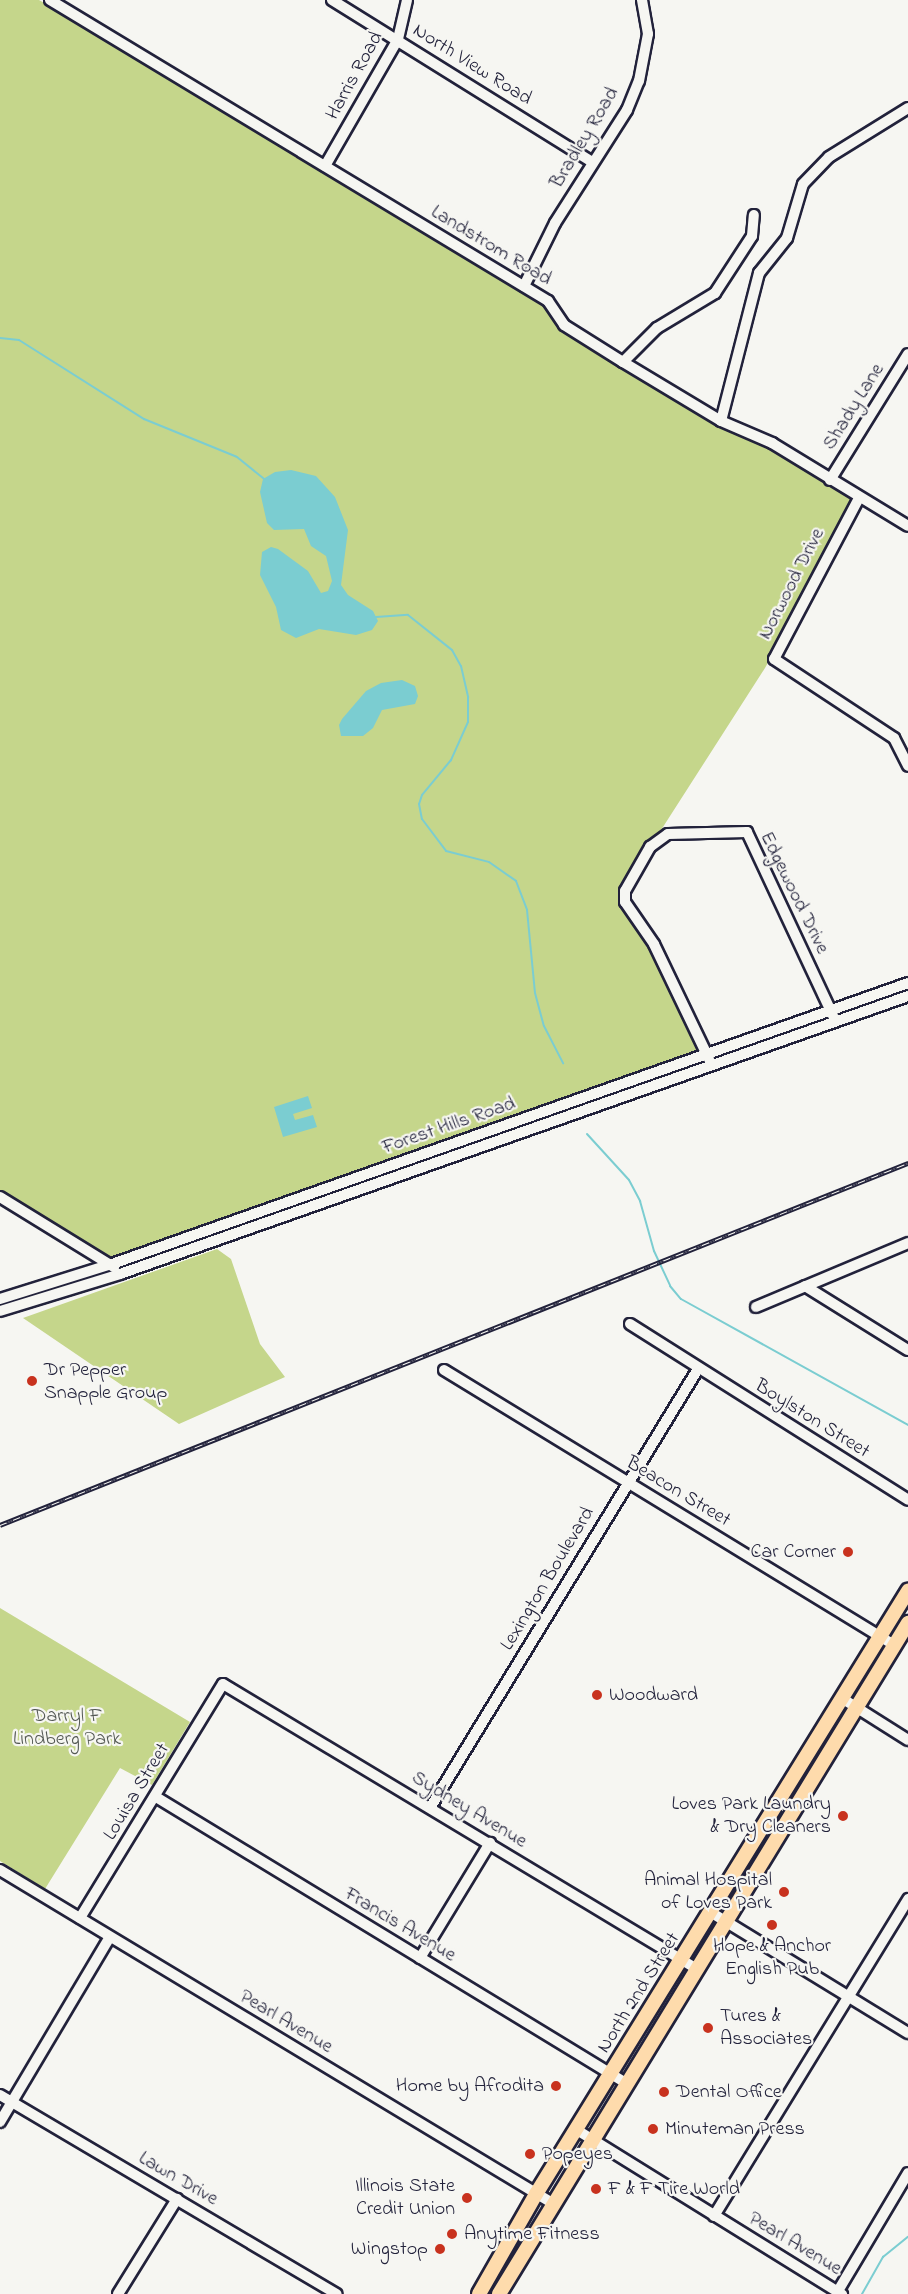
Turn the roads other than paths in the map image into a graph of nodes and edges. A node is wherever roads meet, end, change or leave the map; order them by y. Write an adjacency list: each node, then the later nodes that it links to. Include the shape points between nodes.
1 (50, 0): 8 (street, Landstrom Road)
2 (332, 0): 5 (street, North View Road)
3 (407, 0): 5 (street, Harris Road)
4 (642, 0): 7 (street, Bradley Road, via 648,33 639,81 627,110)
5 (398, 39): 7 (street, North View Road); 8 (street, Harris Road)
6 (908, 108): 13 (street, via 829,157 803,184 787,238 759,273)
7 (592, 162): 10 (street, Bradley Road, via 555,223)
8 (325, 166): 10 (street, Landstrom Road)
9 (754, 215): 12 (street, via 752,236 715,293 698,307 657,328)
10 (524, 286): 12 (street, Landstrom Road, via 548,301 564,325)
11 (908, 354): 14 (street, Shady Lane)
12 (623, 363): 13 (street, Landstrom Road)
13 (721, 421): 14 (street, Landstrom Road, via 772,442)
14 (830, 480): 15 (street, Landstrom Road)
15 (859, 498): 16 (street, Landstrom Road); 17 (street, Norwood Drive, via 774,659 894,738)
16 (908, 526)
17 (908, 766)
18 (908, 983): 20 (street, Forest Hills Road)
19 (908, 996): 20 (street, Forest Hills Road)
20 (833, 1017): 21 (street, Forest Hills Road); 21 (street, Edgewood Drive, via 747,832 668,834 650,847 625,891 625,902 654,944); 22 (street, Forest Hills Road)
21 (707, 1055): 22 (street, Edgewood Drive); 23 (street, Forest Hills Road)
22 (713, 1065): 23 (street, Forest Hills Road)
23 (342, 1189): 25 (street, Forest Hills Road); 26 (street, Forest Hills Road)
24 (0, 1197): 28 (street)
25 (280, 1204): 26 (street); 28 (street, Forest Hills Road)
26 (285, 1215): 29 (street, Forest Hills Road)
27 (908, 1243): 30 (street)
28 (112, 1264): 29 (street); 31 (street, Forest Hills Road)
29 (120, 1274): 33 (street, Forest Hills Road)
30 (805, 1286): 32 (street); 35 (street)
31 (0, 1299)
32 (756, 1307)
33 (0, 1311)
34 (630, 1324): 36 (street, Boylston Street)
35 (908, 1350)
36 (698, 1369): 38 (street, Lexington Boulevard); 39 (street, Boylston Street)
37 (444, 1370): 38 (street, Beacon Street)
38 (627, 1482): 42 (street, Beacon Street); 49 (street, Lexington Boulevard)
39 (908, 1500)
40 (908, 1591): 42 (main road, North 2nd Street)
41 (908, 1623): 43 (main road, North 2nd Street)
42 (880, 1636): 43 (street, Beacon Street); 45 (main road, North 2nd Street)
43 (894, 1645): 46 (main road, North 2nd Street)
44 (223, 1683): 48 (street, Louisa Street); 49 (street, Sydney Avenue)
45 (843, 1699): 46 (street); 53 (main road, North 2nd Street)
46 (856, 1707): 47 (street); 55 (main road, North 2nd Street)
47 (908, 1740)
48 (156, 1797): 54 (street, Louisa Street); 57 (street, Francis Avenue)
49 (430, 1808): 50 (street, Sydney Avenue)
50 (490, 1843): 57 (street); 58 (street, Sydney Avenue)
51 (0, 1870): 54 (street, Pearl Avenue)
52 (908, 1899): 60 (street)
53 (712, 1913): 55 (street); 58 (main road, North 2nd Street)
54 (80, 1918): 56 (street, Pearl Avenue)
55 (725, 1921): 59 (main road, North 2nd Street); 60 (street)
56 (110, 1937): 65 (street); 70 (street, Pearl Avenue)
57 (420, 1958): 62 (street, Francis Avenue)
58 (683, 1961): 59 (street, Sydney Avenue); 62 (main road, North 2nd Street)
59 (697, 1969): 63 (main road, North 2nd Street)
60 (848, 1996): 61 (street); 73 (street)
61 (908, 2033)
62 (612, 2074): 63 (street, Francis Avenue); 67 (main road, North 2nd Street)
63 (626, 2083): 68 (main road, North 2nd Street)
64 (0, 2095): 65 (street, Lawn Drive)
65 (12, 2102): 66 (street); 71 (street, Lawn Drive)
66 (0, 2122)
67 (577, 2130): 68 (street, Pearl Avenue); 70 (main road, North 2nd Street)
68 (593, 2141): 72 (main road, North 2nd Street); 73 (street, Pearl Avenue)
69 (908, 2173): 74 (street)
70 (536, 2194): 72 (street, Pearl Avenue); 77 (main road, North 2nd Street)
71 (177, 2199): 75 (street); 76 (street, Lawn Drive)
72 (554, 2205): 78 (main road, North 2nd Street)
73 (714, 2216): 74 (street, Pearl Avenue)
74 (840, 2292)
75 (118, 2294)
76 (338, 2294)
77 (479, 2294)
78 (499, 2294)

